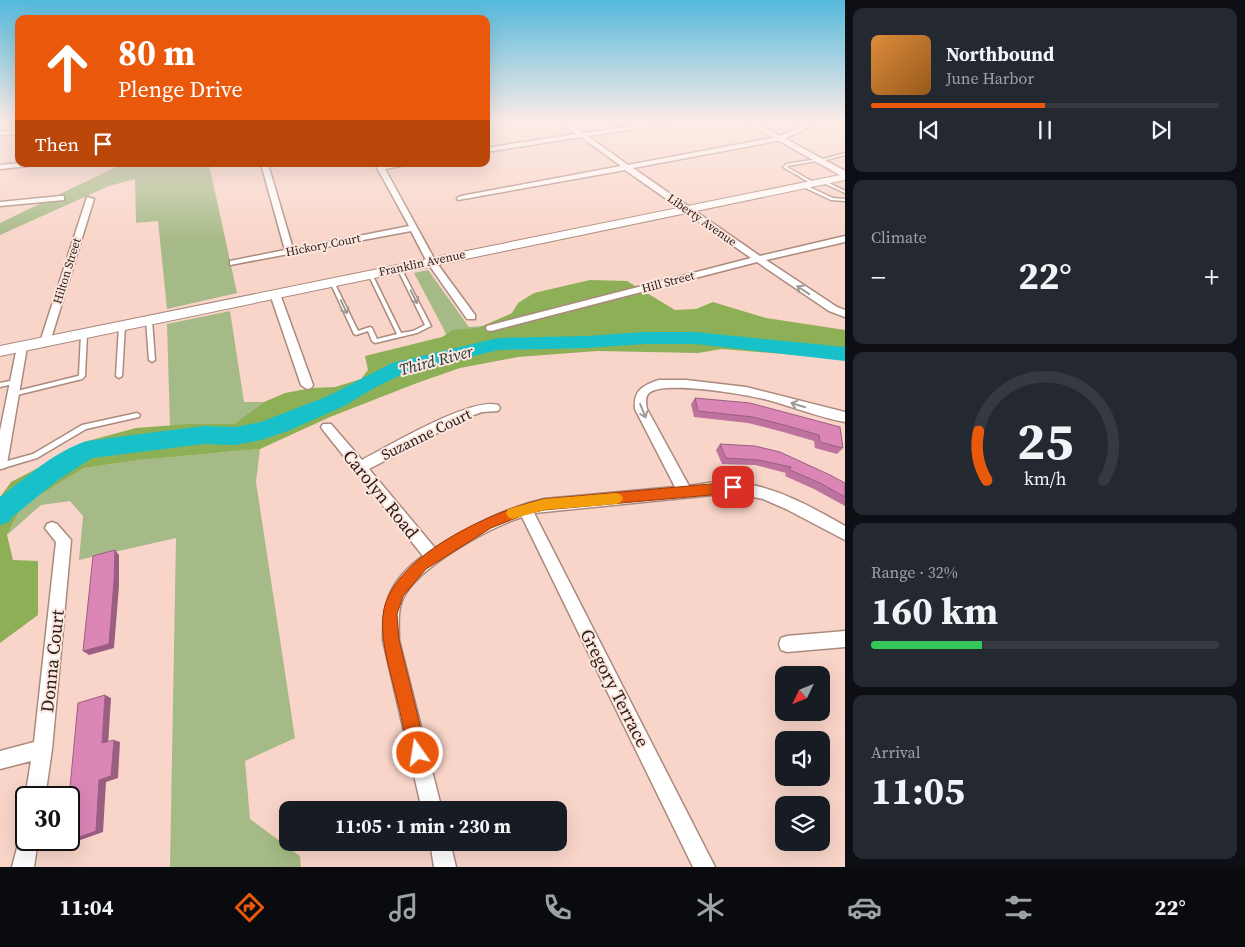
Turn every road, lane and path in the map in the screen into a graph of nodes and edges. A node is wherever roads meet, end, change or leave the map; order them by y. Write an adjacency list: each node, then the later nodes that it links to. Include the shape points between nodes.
1 (618, 161): 9 (street, Liberty Avenue)
2 (662, 161): 9 (street)
3 (809, 161): 11 (lane, via 785,167)
4 (821, 161): 10 (street)
5 (15, 165): 6 (street)
6 (0, 166)
7 (265, 167): 21 (street)
8 (381, 167): 19 (street)
9 (627, 168): 14 (street); 18 (street, Liberty Avenue)
10 (845, 176): 11 (main road, Franklin Avenue)
11 (812, 183): 12 (lane); 16 (lane, via 832,200); 18 (main road, Franklin Avenue)
12 (845, 192)
13 (61, 198): 17 (street)
14 (461, 198)
15 (90, 199): 36 (street, Hilton Street)
16 (845, 200)
17 (0, 204)
18 (685, 209): 22 (street, Liberty Avenue); 23 (main road, Franklin Avenue)
19 (412, 228): 21 (street, Hickory Court); 23 (street)
20 (845, 239): 22 (street, Hill Street)
21 (290, 252): 24 (street, Hickory Court)
22 (757, 259): 29 (street, Liberty Avenue, one-way to 22, via 832,309); 33 (street, Hill Street)
23 (432, 262): 25 (main road, Franklin Avenue); 30 (street)
24 (233, 263)
25 (399, 268): 26 (main road, Franklin Avenue); 35 (lane, one-way to 35, via 428,326)
26 (370, 274): 27 (main road, Franklin Avenue); 35 (lane)
27 (332, 282): 28 (main road, Franklin Avenue); 35 (lane, one-way to 35, via 356,332 370,330 375,341)
28 (275, 294): 31 (main road, Franklin Avenue); 42 (street)
29 (845, 314)
30 (471, 317)
31 (149, 320): 32 (main road, Franklin Avenue); 39 (lane)
32 (122, 326): 34 (main road, Franklin Avenue); 40 (lane)
33 (491, 328)
34 (84, 334): 36 (main road, Franklin Avenue); 43 (lane, via 82,376 71,382)
35 (400, 336)
36 (45, 342): 37 (main road, Franklin Avenue)
37 (22, 347): 38 (main road, Franklin Avenue); 43 (street)
38 (0, 351)
39 (152, 360)
40 (119, 376)
41 (0, 385): 43 (lane)
42 (307, 385)
43 (14, 388): 48 (street)
44 (494, 408): 49 (street, Suzanne Court, via 481,408 464,414)
45 (138, 415): 48 (lane, via 84,427 35,456)
46 (845, 417): 50 (street, one-way to 50, via 742,390 673,384 652,386 641,396 641,409)
47 (327, 426): 49 (street, Carolyn Road)
48 (0, 465)
49 (360, 467): 54 (street, Carolyn Road)
50 (685, 492): 51 (street); 53 (street, via 733,487 758,492 798,506)
51 (525, 509): 54 (street, via 487,524); 65 (street, Gregory Terrace)
52 (52, 528): 57 (street, Donna Court, via 64,540)
53 (845, 534)
54 (433, 557): 60 (street, via 409,577 397,593 390,614 391,640)
55 (845, 639): 56 (street)
56 (787, 644)
57 (43, 749): 58 (street); 59 (street, Donna Court)
58 (0, 760)
59 (37, 786)
60 (430, 801)
61 (26, 851): 63 (street)
62 (442, 851): 64 (street)
63 (23, 867)
64 (445, 867)
65 (704, 867)

